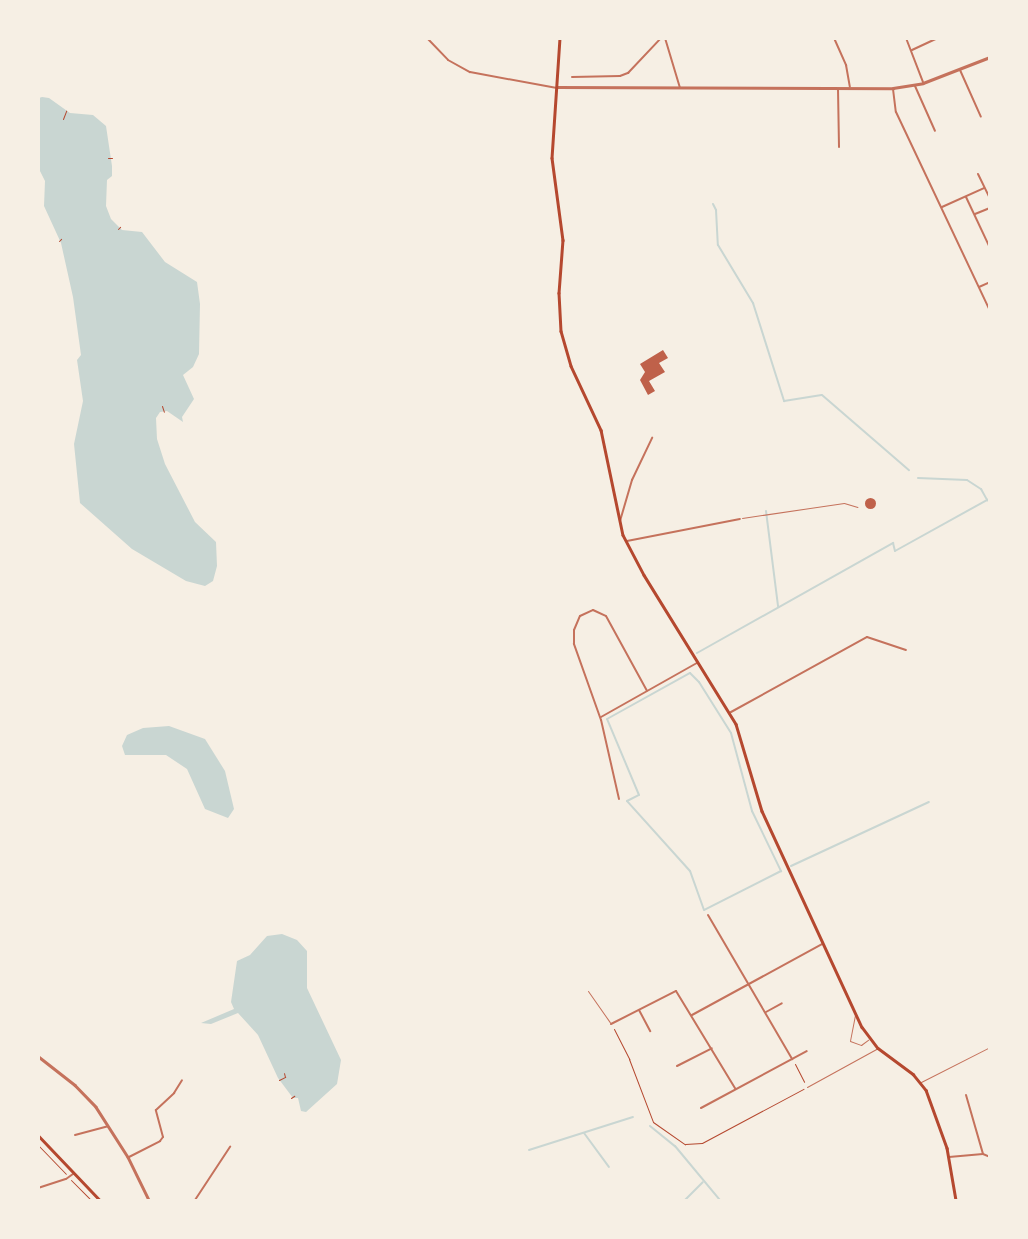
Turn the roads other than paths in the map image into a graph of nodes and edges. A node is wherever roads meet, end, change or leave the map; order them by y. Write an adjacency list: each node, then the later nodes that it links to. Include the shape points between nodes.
1 (427, 38): 13 (street, via 448,61 470,72)
2 (560, 38): 13 (main road)
3 (663, 38): 10 (street, via 628,73); 14 (street)
4 (834, 38): 16 (street)
5 (906, 38): 7 (street)
6 (938, 38): 7 (street)
7 (911, 50): 11 (street)
8 (989, 57): 9 (street)
9 (959, 69): 11 (street); 18 (street)
10 (572, 77)
11 (923, 83): 12 (street)
12 (915, 85): 17 (street); 19 (street)
13 (557, 88): 14 (street); 35 (main road, via 552,158 563,240 561,331 571,366 601,430)
14 (680, 88): 15 (street)
15 (838, 88): 16 (street); 20 (street)
16 (850, 88): 17 (street)
17 (893, 88): 25 (street, via 896,112)
18 (981, 117)
19 (935, 131)
20 (839, 147)
21 (978, 174): 22 (street)
22 (984, 188): 23 (street); 24 (street)
23 (966, 197): 25 (street); 27 (street)
24 (989, 199)
25 (941, 208): 30 (street)
26 (989, 208): 27 (street)
27 (974, 215): 28 (street)
28 (989, 248)
29 (989, 282): 30 (street)
30 (978, 287): 31 (street)
31 (989, 311)
32 (652, 438): 35 (street, via 632,480)
33 (857, 507): 34 (lane, via 844,503)
34 (740, 519): 36 (street)
35 (620, 522): 36 (main road)
36 (626, 541): 38 (main road)
37 (906, 650): 40 (street, via 867,637)
38 (698, 663): 39 (street); 40 (main road)
39 (648, 691): 41 (street); 41 (street, via 606,616 587,611 576,624 574,644)
40 (730, 712): 44 (main road, via 762,811)
41 (599, 718): 42 (street)
42 (619, 799)
43 (708, 915): 45 (street)
44 (823, 943): 45 (street); 50 (main road)
45 (747, 985): 49 (street); 51 (street)
46 (588, 991): 52 (lane)
47 (782, 1003): 49 (street)
48 (638, 1009): 51 (street, via 676,991); 52 (street); 53 (street)
49 (765, 1013): 60 (street)
50 (856, 1013): 54 (main road); 54 (lane, via 850,1041 861,1045)
51 (691, 1016): 56 (street)
52 (611, 1024)
53 (650, 1031)
54 (869, 1038): 57 (main road)
55 (989, 1046): 63 (lane)
56 (713, 1048): 61 (street); 65 (street)
57 (877, 1048): 63 (main road); 64 (lane)
58 (807, 1051): 60 (street)
59 (38, 1056): 68 (street, via 81,1090)
60 (792, 1059): 65 (street)
61 (677, 1066)
62 (182, 1080): 73 (street, via 156,1110 163,1137 160,1142)
63 (921, 1082): 74 (main road)
64 (806, 1087)
65 (735, 1088): 67 (street)
66 (966, 1096): 72 (street)
67 (701, 1108)
68 (109, 1126): 70 (street); 73 (street)
69 (38, 1135): 76 (main road)
70 (75, 1135)
71 (230, 1147): 80 (street)
72 (983, 1154): 74 (street); 75 (street)
73 (128, 1157): 79 (street)
74 (949, 1157): 81 (main road)
75 (989, 1157)
76 (74, 1173): 77 (street); 78 (main road)
77 (38, 1188)
78 (100, 1200)
79 (149, 1200)
80 (195, 1200)
81 (956, 1200)

